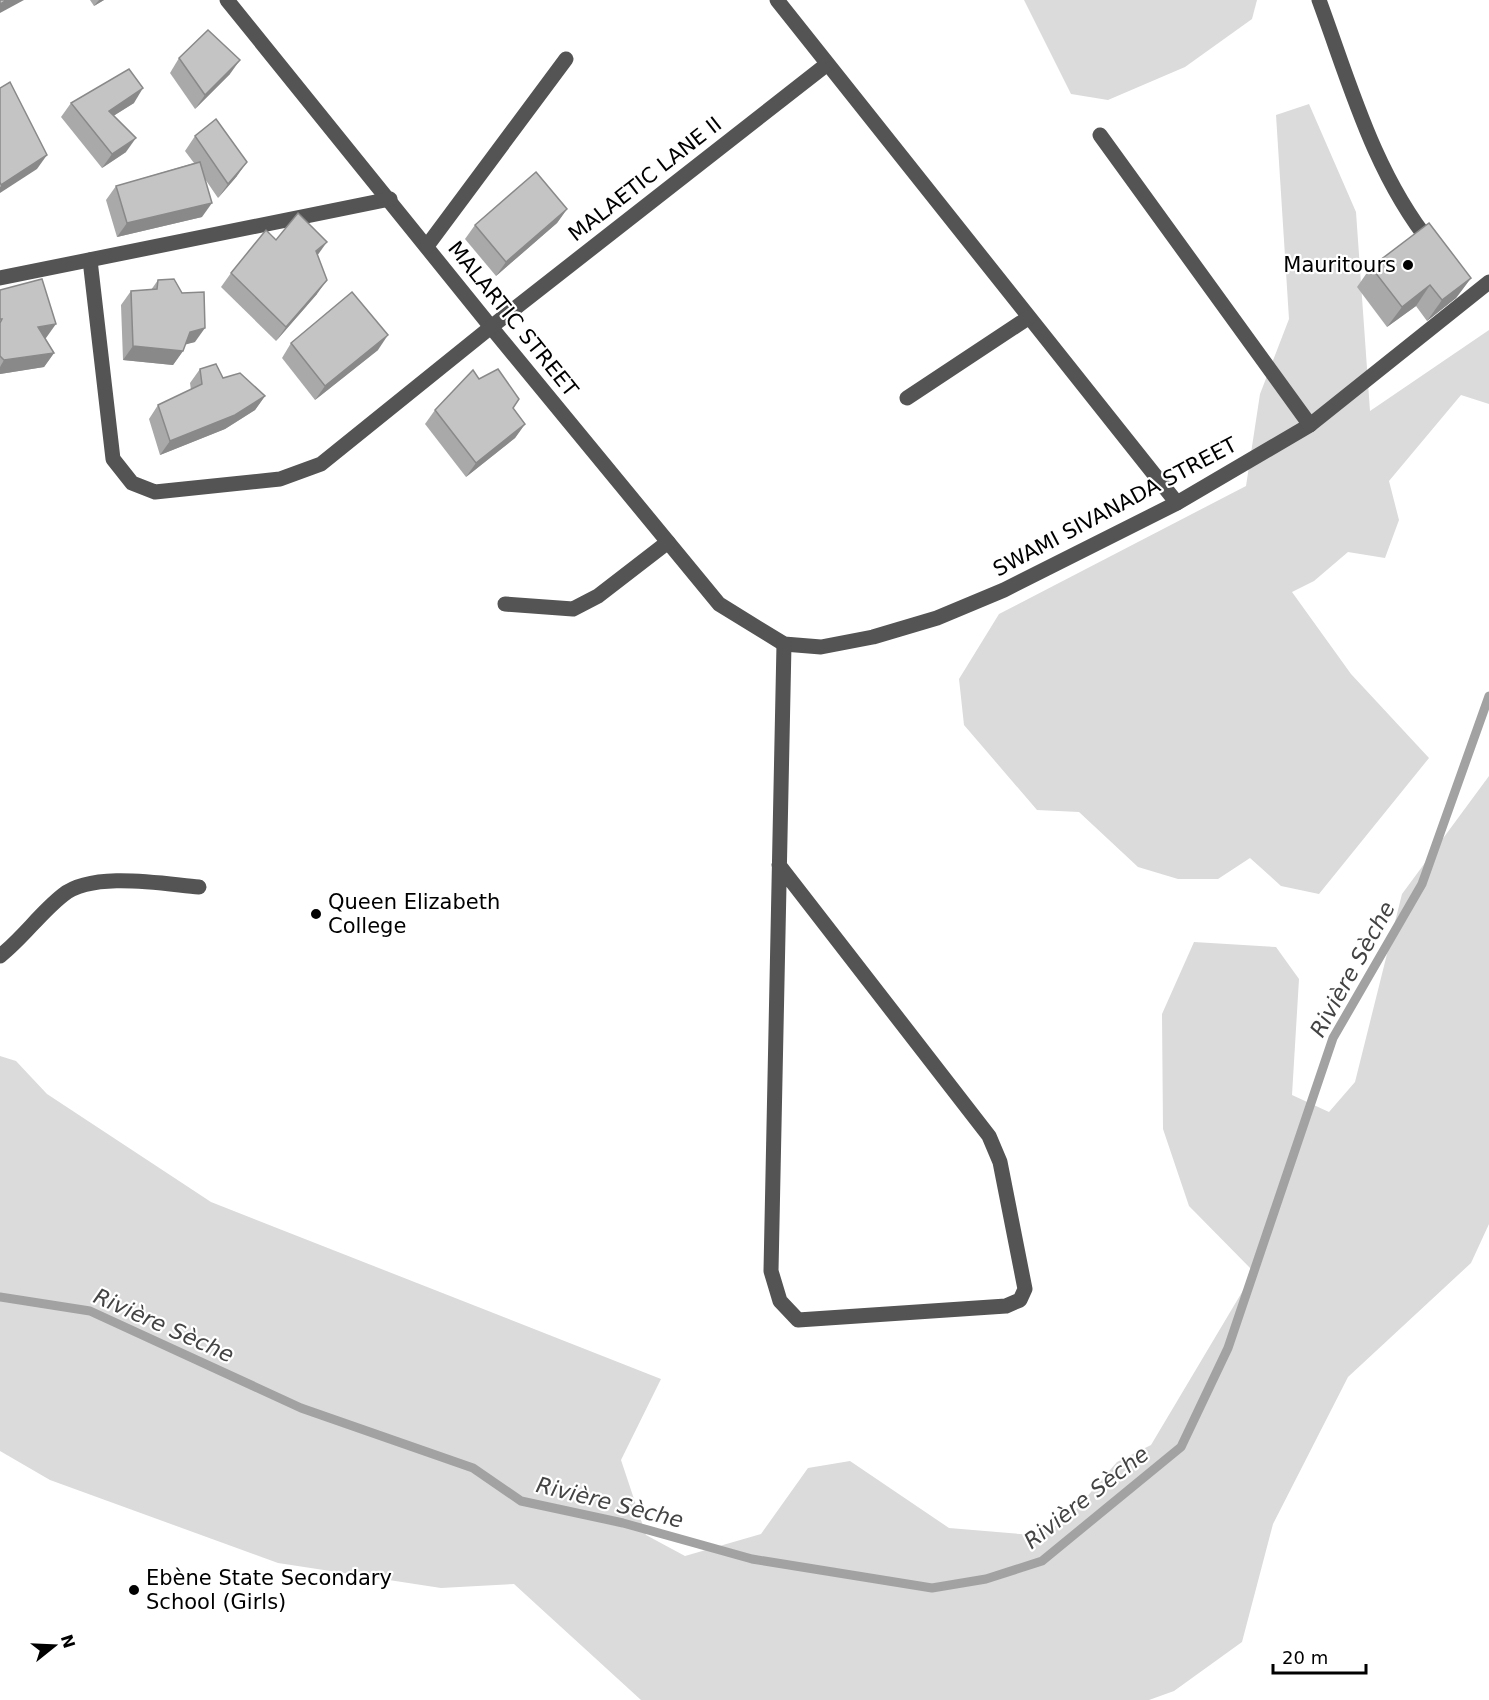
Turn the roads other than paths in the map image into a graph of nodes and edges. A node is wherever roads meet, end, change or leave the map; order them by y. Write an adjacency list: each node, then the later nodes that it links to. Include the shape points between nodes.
1 (227, 0): 7 (street, MALARTIC STREET)
2 (777, 0): 5 (street)
3 (1319, 0): 10 (street, via 1380,165 1409,216)
4 (566, 59): 8 (street)
5 (826, 65): 13 (street); 14 (street, MALAETIC LANE II)
6 (1100, 135): 16 (street)
7 (390, 199): 8 (street, MALARTIC STREET); 9 (street)
8 (426, 246): 14 (street, MALARTIC STREET)
9 (90, 260): 11 (street); 14 (street, MALAETIC LANE II, via 113,459 132,483 155,492 280,479 321,464)
10 (1444, 260)
11 (0, 278)
12 (1489, 282): 16 (street, SWAMI SIVANADA STREET, via 1468,291)
13 (1028, 318): 15 (street); 17 (street)
14 (490, 327): 18 (street, MALARTIC STREET)
15 (907, 398)
16 (1310, 425): 17 (street, SWAMI SIVANADA STREET)
17 (1177, 503): 20 (street, SWAMI SIVANADA STREET, via 1004,590 938,618 873,637 821,646)
18 (668, 542): 19 (street, via 598,596 573,609); 20 (street, MALARTIC STREET, via 719,604)
19 (505, 604)
20 (784, 644): 21 (street)
21 (779, 865): 21 (street, via 771,1271 780,1301 798,1320 1006,1306 1020,1300 1025,1289 1000,1162 989,1136)
22 (199, 887): 23 (street, via 120,881 84,885 64,894)
23 (0, 956)

